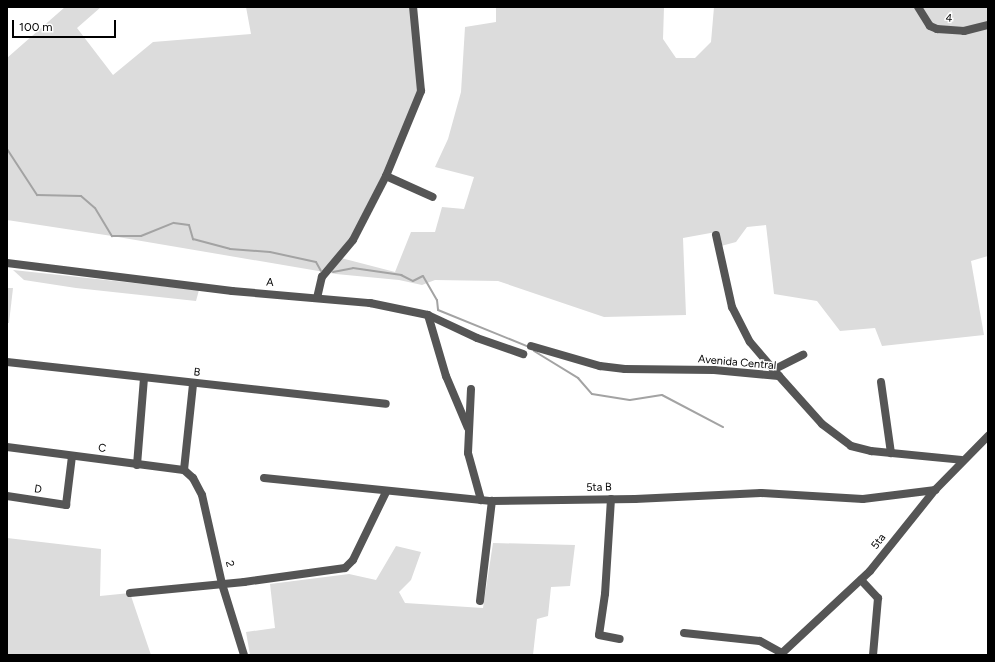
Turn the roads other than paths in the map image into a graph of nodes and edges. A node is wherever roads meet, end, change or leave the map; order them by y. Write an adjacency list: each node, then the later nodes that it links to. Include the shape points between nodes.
1 (413, 7): 4 (street, via 421,91)
2 (918, 7): 3 (street, 4, via 930,26 937,29 964,31)
3 (988, 25)
4 (386, 176): 5 (street); 8 (street, via 353,240 322,277)
5 (433, 197)
6 (716, 235): 14 (street, via 732,307 750,342)
7 (7, 263): 8 (street, A, via 232,291)
8 (317, 298): 9 (street, A, via 370,303)
9 (428, 315): 11 (street, A, via 477,338); 21 (street, via 446,376)
10 (531, 346): 15 (street, Avenida Central, via 600,366 625,369 714,370)
11 (524, 354)
12 (803, 355): 14 (street)
13 (7, 362): 16 (street, B)
14 (772, 370): 15 (street)
15 (779, 376): 24 (street, Avenida Central, via 836,436 851,446)
16 (144, 378): 18 (street, B); 27 (street)
17 (881, 382): 24 (street)
18 (192, 384): 20 (street, B); 28 (street)
19 (471, 389): 21 (street)
20 (386, 404)
21 (468, 428): 34 (street, via 468,453)
22 (988, 436): 26 (street, 5ta)
23 (7, 447): 25 (street, C)
24 (891, 453): 26 (street, Avenida Central)
25 (72, 456): 27 (street, C); 32 (street, D, via 66,505)
26 (962, 460): 30 (street, 5ta)
27 (137, 465): 28 (street, C)
28 (184, 470): 37 (street, 2, via 193,478 202,495)
29 (264, 478): 31 (street, 5ta B)
30 (934, 490): 33 (street, 5ta B, via 864,498 761,493); 36 (street, 5ta)
31 (386, 492): 34 (street, 5ta B); 37 (street, via 352,560 345,568)
32 (7, 496)
33 (611, 499): 35 (street, 5ta B); 41 (street, via 605,594 599,635)
34 (480, 500): 35 (street, 5ta B)
35 (492, 501): 39 (street)
36 (861, 580): 42 (street, 5ta); 44 (street, via 878,598)
37 (222, 584): 38 (street); 43 (street, 2)
38 (130, 593)
39 (480, 601)
40 (684, 633): 42 (street, via 760,641)
41 (620, 639)
42 (781, 654)
43 (244, 655)
44 (873, 655)

